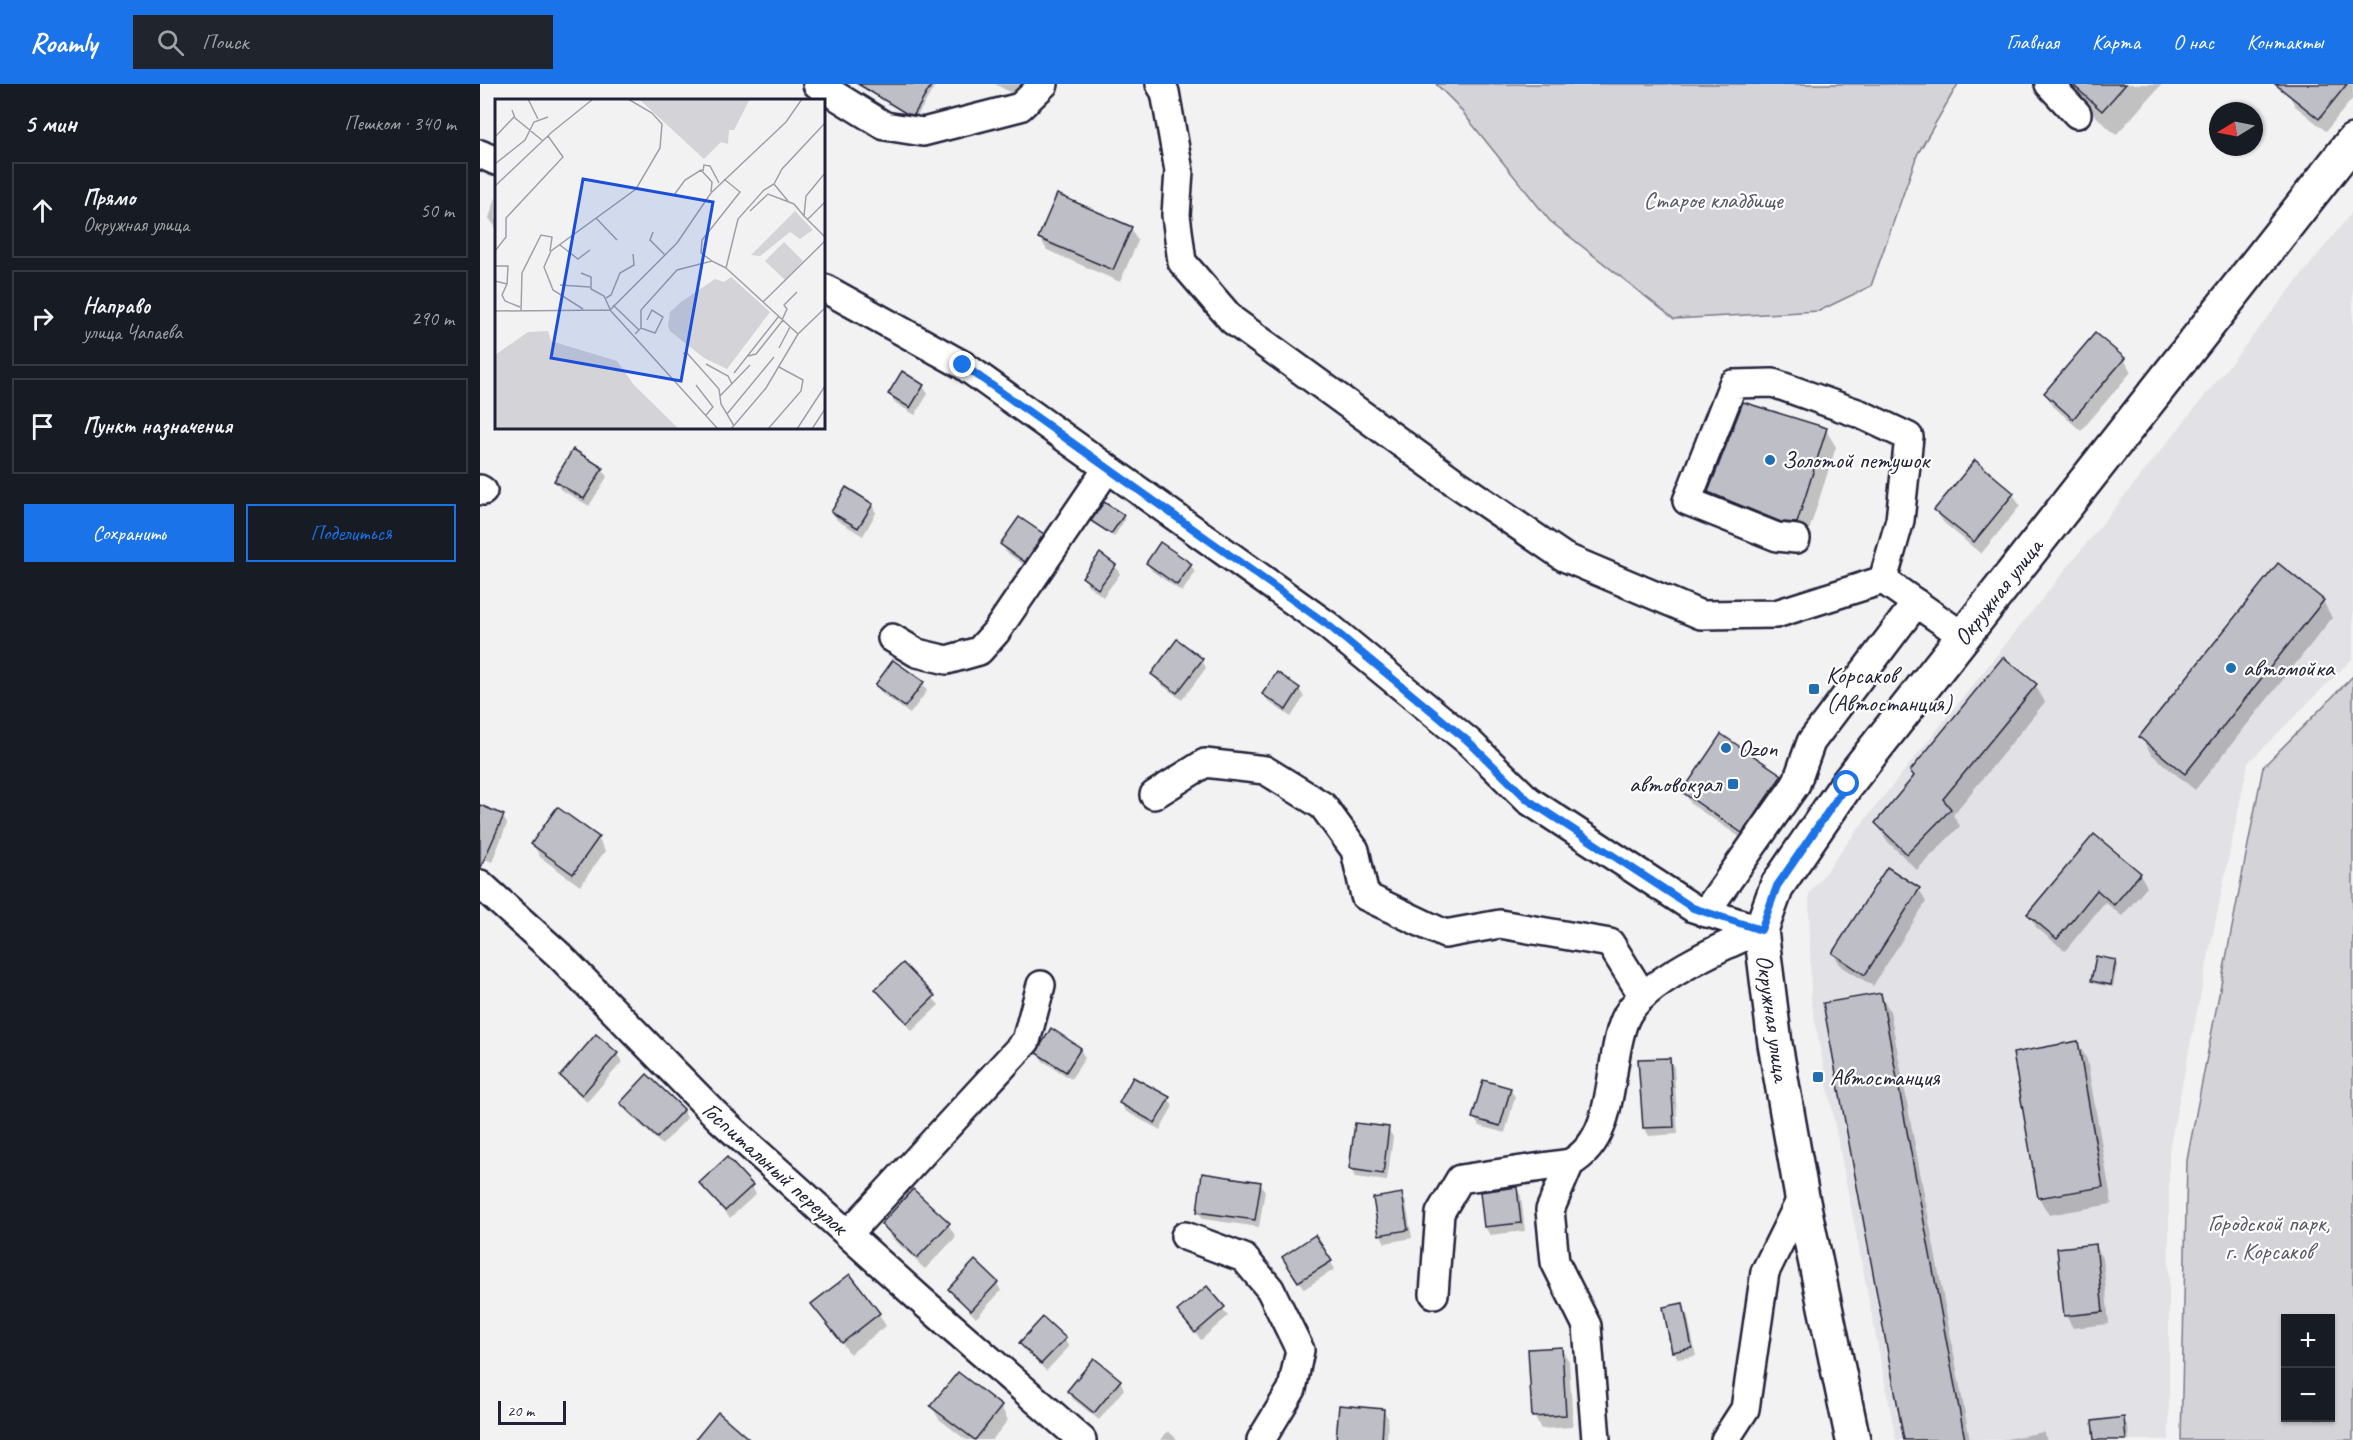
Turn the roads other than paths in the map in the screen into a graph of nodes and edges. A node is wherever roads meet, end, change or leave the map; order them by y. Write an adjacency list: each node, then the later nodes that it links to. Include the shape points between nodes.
1 (817, 84): 2 (street, via 885,126 923,132 1020,107)
2 (1044, 84)
3 (1160, 84): 12 (street, via 1165,92 1179,171 1176,215 1182,262 1232,320 1554,550 1596,572 1701,615 1776,614)
4 (2049, 84): 5 (street)
5 (2077, 114)
6 (2353, 141): 14 (main road, Окружная улица)
7 (480, 154): 8 (street)
8 (495, 161)
9 (825, 289): 10 (street, via 963,365)
10 (1107, 469): 15 (street, via 979,651 947,660 916,653); 18 (street, via 1328,625 1469,742 1528,800)
11 (1796, 539): 12 (street, via 1777,537 1686,501 1733,384 1773,383 1909,436 1900,520)
12 (1883, 580): 13 (street)
13 (1916, 603): 14 (street); 18 (street, via 1811,742 1796,784)
14 (1963, 636): 19 (main road, Окружная улица, via 1847,784 1777,886)
15 (892, 638)
16 (1154, 795): 21 (street, via 1204,763 1265,770 1323,806 1355,850 1365,896 1445,934 1500,924 1610,943)
17 (480, 884): 24 (street, Госпитальный переулок, via 560,956 720,1119)
18 (1705, 913): 19 (street)
19 (1761, 930): 21 (street, via 1714,949); 23 (main road, Окружная улица, via 1775,1044)
20 (1041, 985): 24 (street, via 1026,1041)
21 (1643, 996): 22 (street, via 1625,1018 1601,1127 1585,1155)
22 (1570, 1163): 26 (street, via 1460,1179 1440,1213); 29 (street, via 1550,1210 1555,1262 1587,1326)
23 (1802, 1197): 30 (street, via 1765,1272 1744,1409); 31 (main road, Окружная улица)
24 (848, 1234): 27 (street, Госпитальный переулок)
25 (1185, 1236): 28 (street, via 1244,1258 1270,1289 1300,1350 1292,1389)
26 (1434, 1294)
27 (1083, 1440)
28 (1261, 1440)
29 (1596, 1440)
30 (1725, 1440)
31 (1853, 1440)

